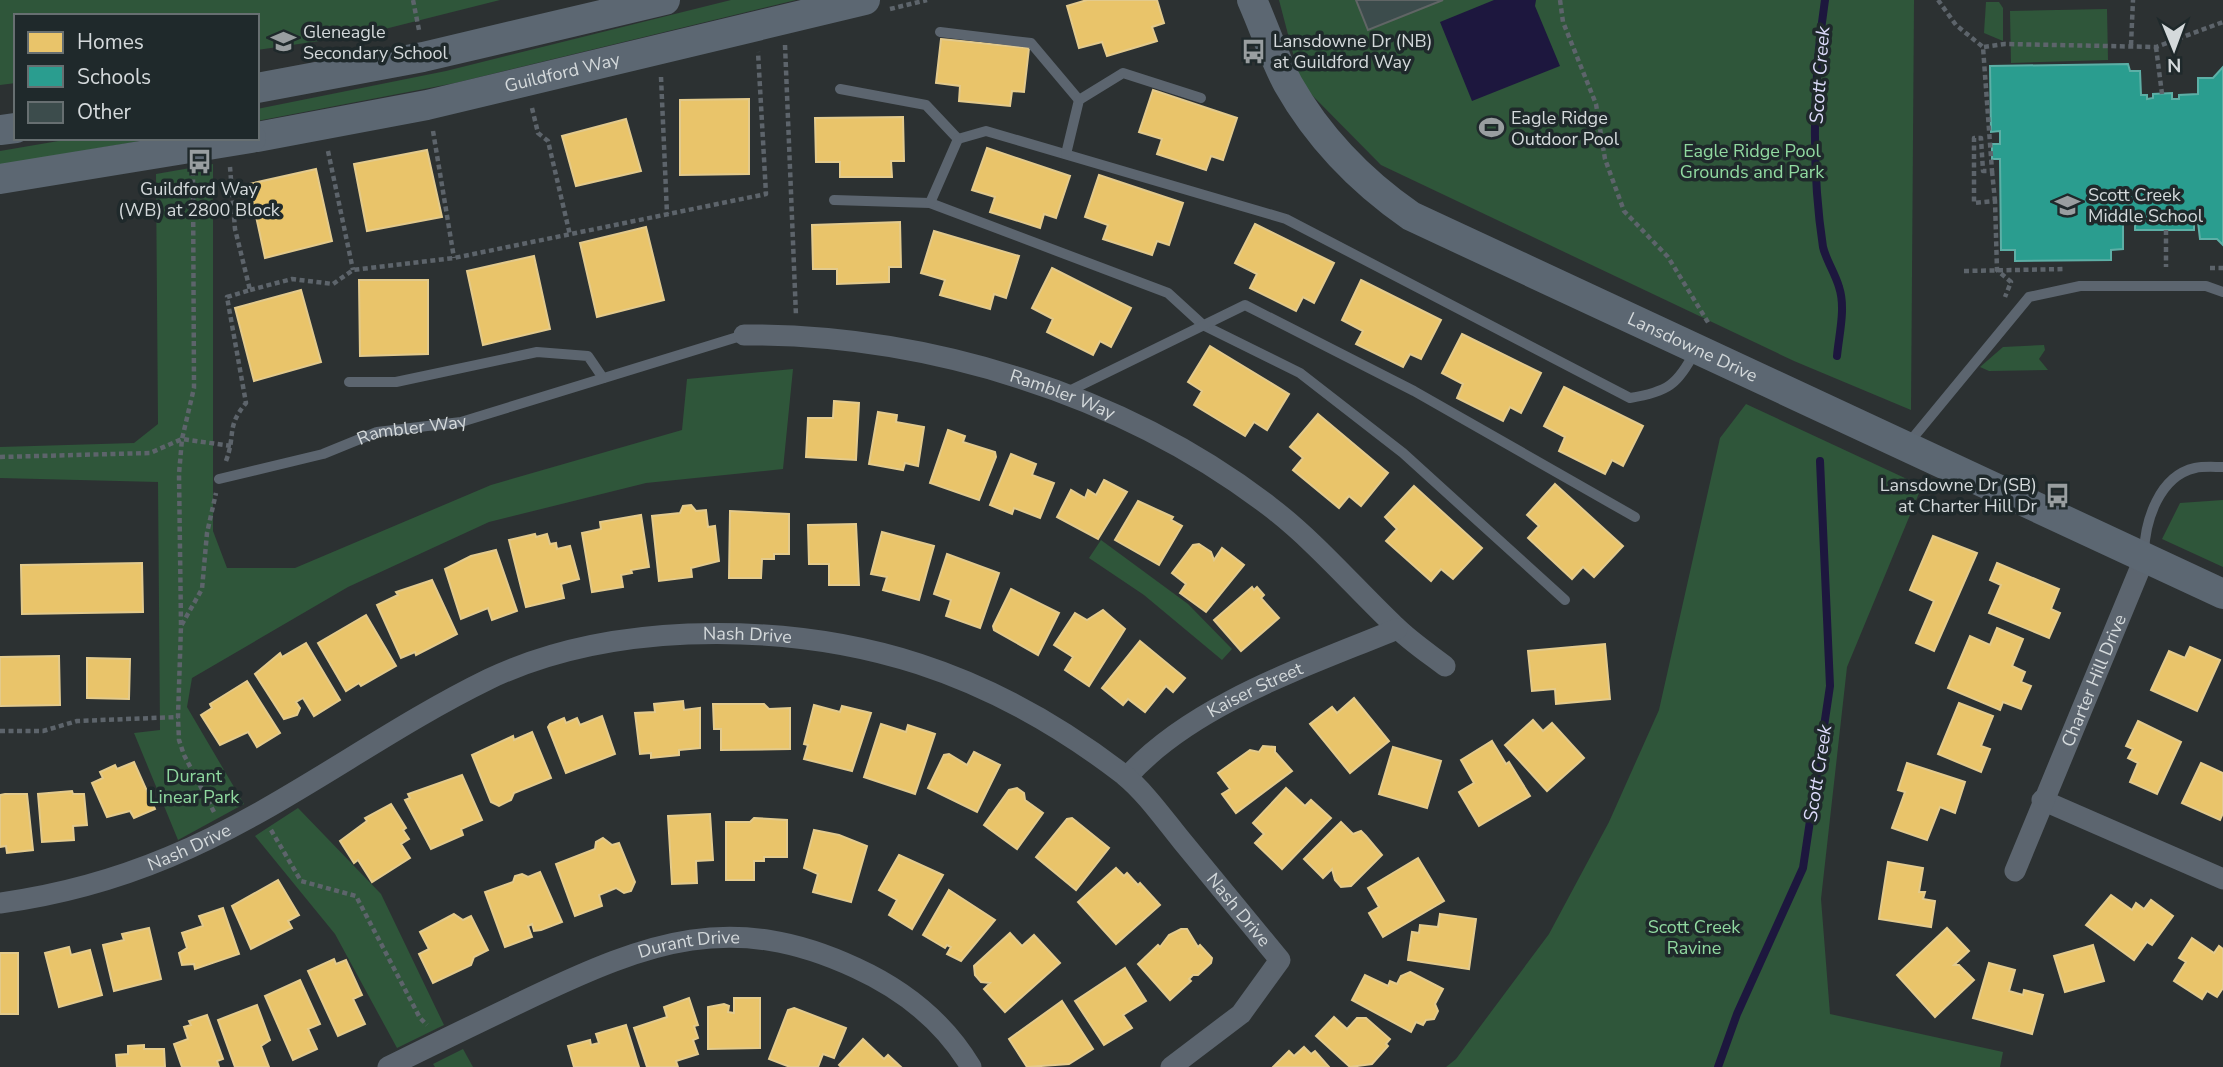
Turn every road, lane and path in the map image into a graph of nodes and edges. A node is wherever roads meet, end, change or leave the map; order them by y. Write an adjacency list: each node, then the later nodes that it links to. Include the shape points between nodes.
1 (413, 0): 10 (path)
2 (665, 0): 17 (main road, via 423,57)
3 (864, 0): 24 (main road, Guildford Way, via 452,99)
4 (1252, 0): 48 (main road, Lansdowne Drive, via 1287,83 1346,162 1388,200 1411,216)
5 (1560, 0): 48 (path, via 1563,22 1596,104 1605,159 1624,211 1668,257)
6 (1938, 0): 13 (path, via 1956,25)
7 (2133, 0): 12 (path)
8 (2223, 22): 14 (path)
9 (940, 32): 21 (lane, via 1031,43)
10 (419, 33)
11 (785, 43): 47 (path)
12 (2131, 45): 13 (path); 14 (path)
13 (1983, 47): 30 (path)
14 (2156, 47): 19 (path)
15 (758, 50): 36 (path, via 766,194)
16 (661, 73): 36 (path)
17 (259, 88)
18 (840, 89): 25 (lane, via 926,105)
19 (2162, 94)
20 (1201, 98): 21 (lane, via 1123,73)
21 (1079, 100): 28 (lane)
22 (531, 104): 38 (path, via 538,133 548,141)
23 (432, 125): 39 (path)
24 (259, 137)
25 (958, 139): 28 (lane, via 986,131); 35 (lane)
26 (239, 140): 32 (main road)
27 (327, 147): 41 (path)
28 (1066, 154): 48 (lane, via 1286,219 1630,398 1663,392 1685,372)
29 (230, 166): 42 (path, via 235,229)
30 (1992, 171): 34 (path); 34 (path, via 1983,171 1981,138 1975,138 1974,203)
31 (192, 174): 52 (path, via 194,388)
32 (0, 180)
33 (834, 200): 35 (lane)
34 (1995, 201): 44 (path, via 1997,270 2011,282)
35 (930, 203): 45 (lane, via 1168,293)
36 (667, 214): 38 (path)
37 (2166, 230): 40 (path)
38 (570, 235): 39 (path)
39 (454, 258): 41 (path)
40 (2166, 267)
41 (353, 270): 42 (path, via 333,284 292,279)
42 (250, 290): 53 (path, via 227,297 246,403 232,420)
43 (2223, 292): 54 (lane, via 2206,286 2080,286 2029,297)
44 (2004, 298)
45 (1203, 324): 51 (lane); 58 (lane, via 1245,305 1414,391); 61 (lane, via 1300,373 1403,453)
46 (744, 335): 47 (street, Rambler Way); 49 (lane, Rambler Way)
47 (797, 335): 51 (street, Rambler Way, via 935,355)
48 (1705, 342): 54 (main road, Lansdowne Drive)
49 (603, 378): 50 (lane, via 589,356 537,352 396,382); 57 (lane, Rambler Way, via 461,422 377,432 323,454)
50 (349, 382)
51 (1063, 394): 63 (street, Rambler Way, via 1142,428 1221,471 1315,545)
52 (182, 439): 53 (path); 55 (path, via 150,453); 62 (path)
53 (231, 446): 57 (path)
54 (1905, 447): 59 (main road, Lansdowne Drive)
55 (0, 457)
56 (2223, 467): 59 (lane, via 2193,468 2161,491 2145,534)
57 (219, 479): 62 (path, via 207,533 202,589)
58 (1635, 517)
59 (2144, 559): 60 (main road, Lansdowne Drive); 68 (street, Charter Hill Drive)
60 (2223, 594)
61 (1565, 600)
62 (181, 626): 65 (path)
63 (1397, 629): 64 (street, Rambler Way); 67 (street, Kaiser Street, via 1274,680 1225,706 1185,729)
64 (1445, 666)
65 (178, 717): 66 (path, via 77,721 43,731); 69 (path, via 184,755)
66 (0, 731)
67 (1127, 777): 73 (street, Nash Drive, via 1021,707 972,683 874,649 807,637 733,632 606,641 549,655 491,678 172,856 108,881); 77 (street, Nash Drive, via 1280,960 1241,1013)
68 (2042, 800): 71 (street, Charter Hill Drive); 72 (street)
69 (218, 818)
70 (268, 827): 74 (path, via 301,881 356,896 420,1018)
71 (2015, 871)
72 (2223, 879)
73 (0, 904)
74 (431, 1030)
75 (388, 1067): 76 (street, Durant Drive, via 601,964 697,938 739,936 779,940 875,976 942,1027)
76 (971, 1067)
77 (1171, 1067)

